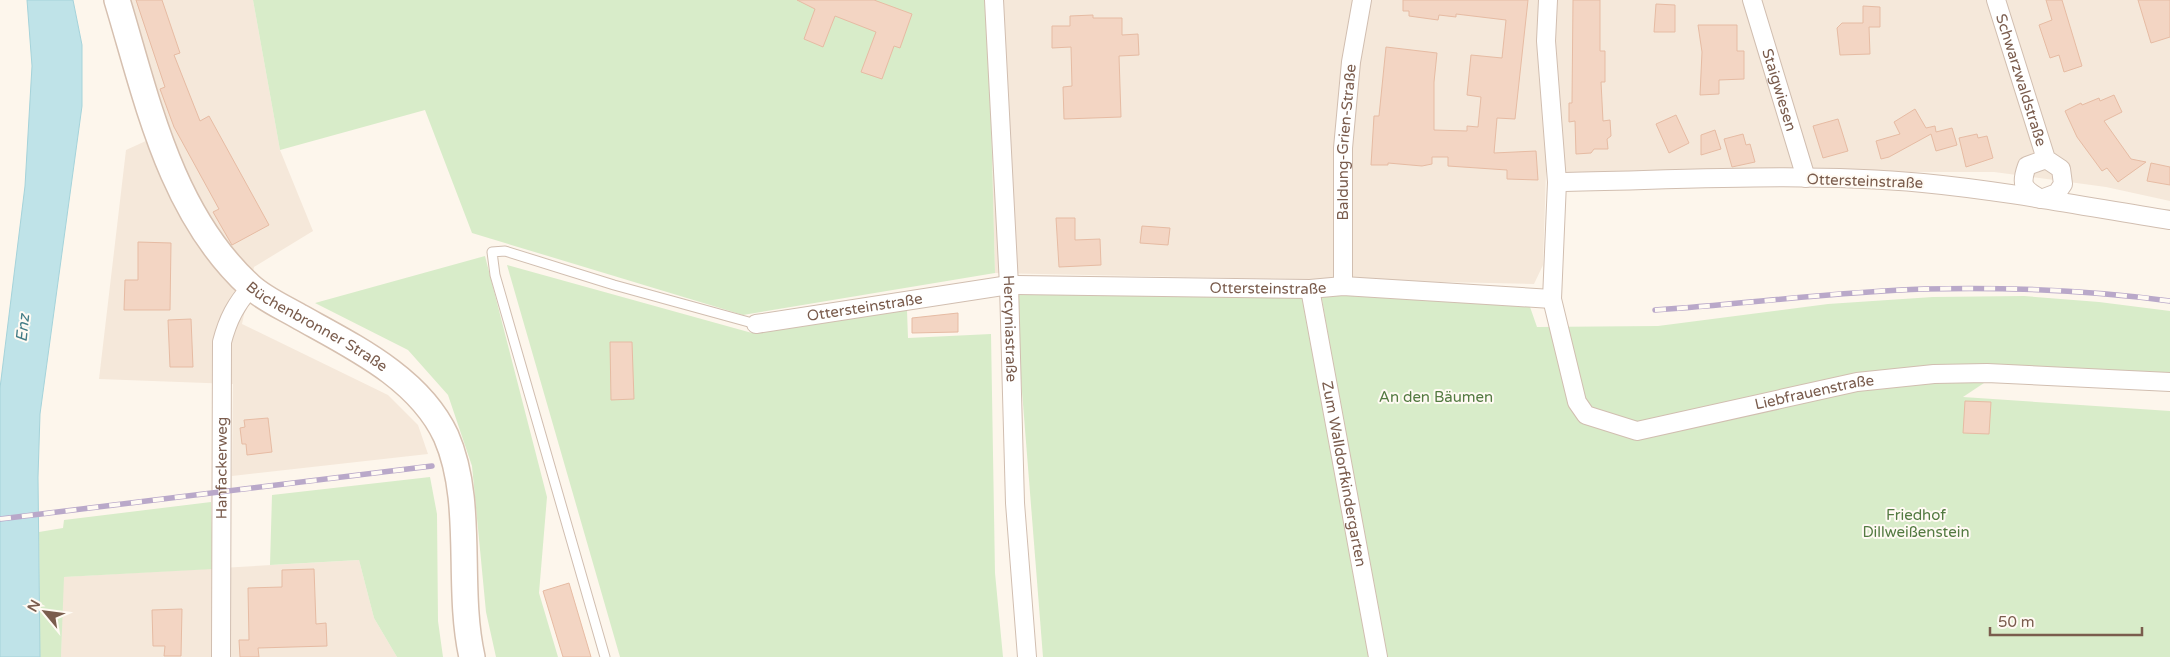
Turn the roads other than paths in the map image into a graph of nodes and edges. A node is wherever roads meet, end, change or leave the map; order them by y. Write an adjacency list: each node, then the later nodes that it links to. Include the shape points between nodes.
1 (117, 0): 13 (main road, Büchenbronner Straße, via 153,117 184,199 216,251)
2 (994, 0): 12 (street, Hercyniastraße)
3 (1362, 0): 14 (street, Baldung-Grien-Straße, via 1351,62 1343,148)
4 (1548, 0): 9 (street, via 1546,41)
5 (1752, 0): 8 (street, Staigwiesen)
6 (1996, 0): 7 (street, Schwarzwaldstraße)
7 (2046, 159): 10 (street, Schwarzwaldstraße, via 2061,169 2063,184 2057,193); 10 (street, Schwarzwaldstraße, via 2027,166 2023,179 2027,191)
8 (1806, 178): 9 (street, Ottersteinstraße); 10 (street, Ottersteinstraße, via 1923,183)
9 (1557, 182): 16 (street)
10 (2041, 199): 11 (street, Ottersteinstraße)
11 (2170, 220)
12 (1010, 285): 15 (street, Ottersteinstraße); 17 (street, Ottersteinstraße); 22 (street, Hercyniastraße, via 1015,503)
13 (250, 286): 19 (street, Hanfackerweg, via 227,321 222,342); 20 (main road, Büchenbronner Straße, via 390,372 418,395 435,417 455,461 461,496 463,592)
14 (1343, 286): 15 (street, Ottersteinstraße); 16 (street, Ottersteinstraße)
15 (1310, 289): 23 (street, Zum Walldorfkindergarten)
16 (1552, 298): 18 (street, Liebfrauenstraße, via 1577,402 1586,414 1637,431 1857,382 1934,374 1987,373)
17 (756, 324): 21 (lane, Ottersteinstraße, via 505,251 492,252 495,275)
18 (2170, 382)
19 (221, 657)
20 (472, 657)
21 (605, 657)
22 (1027, 657)
23 (1378, 657)

